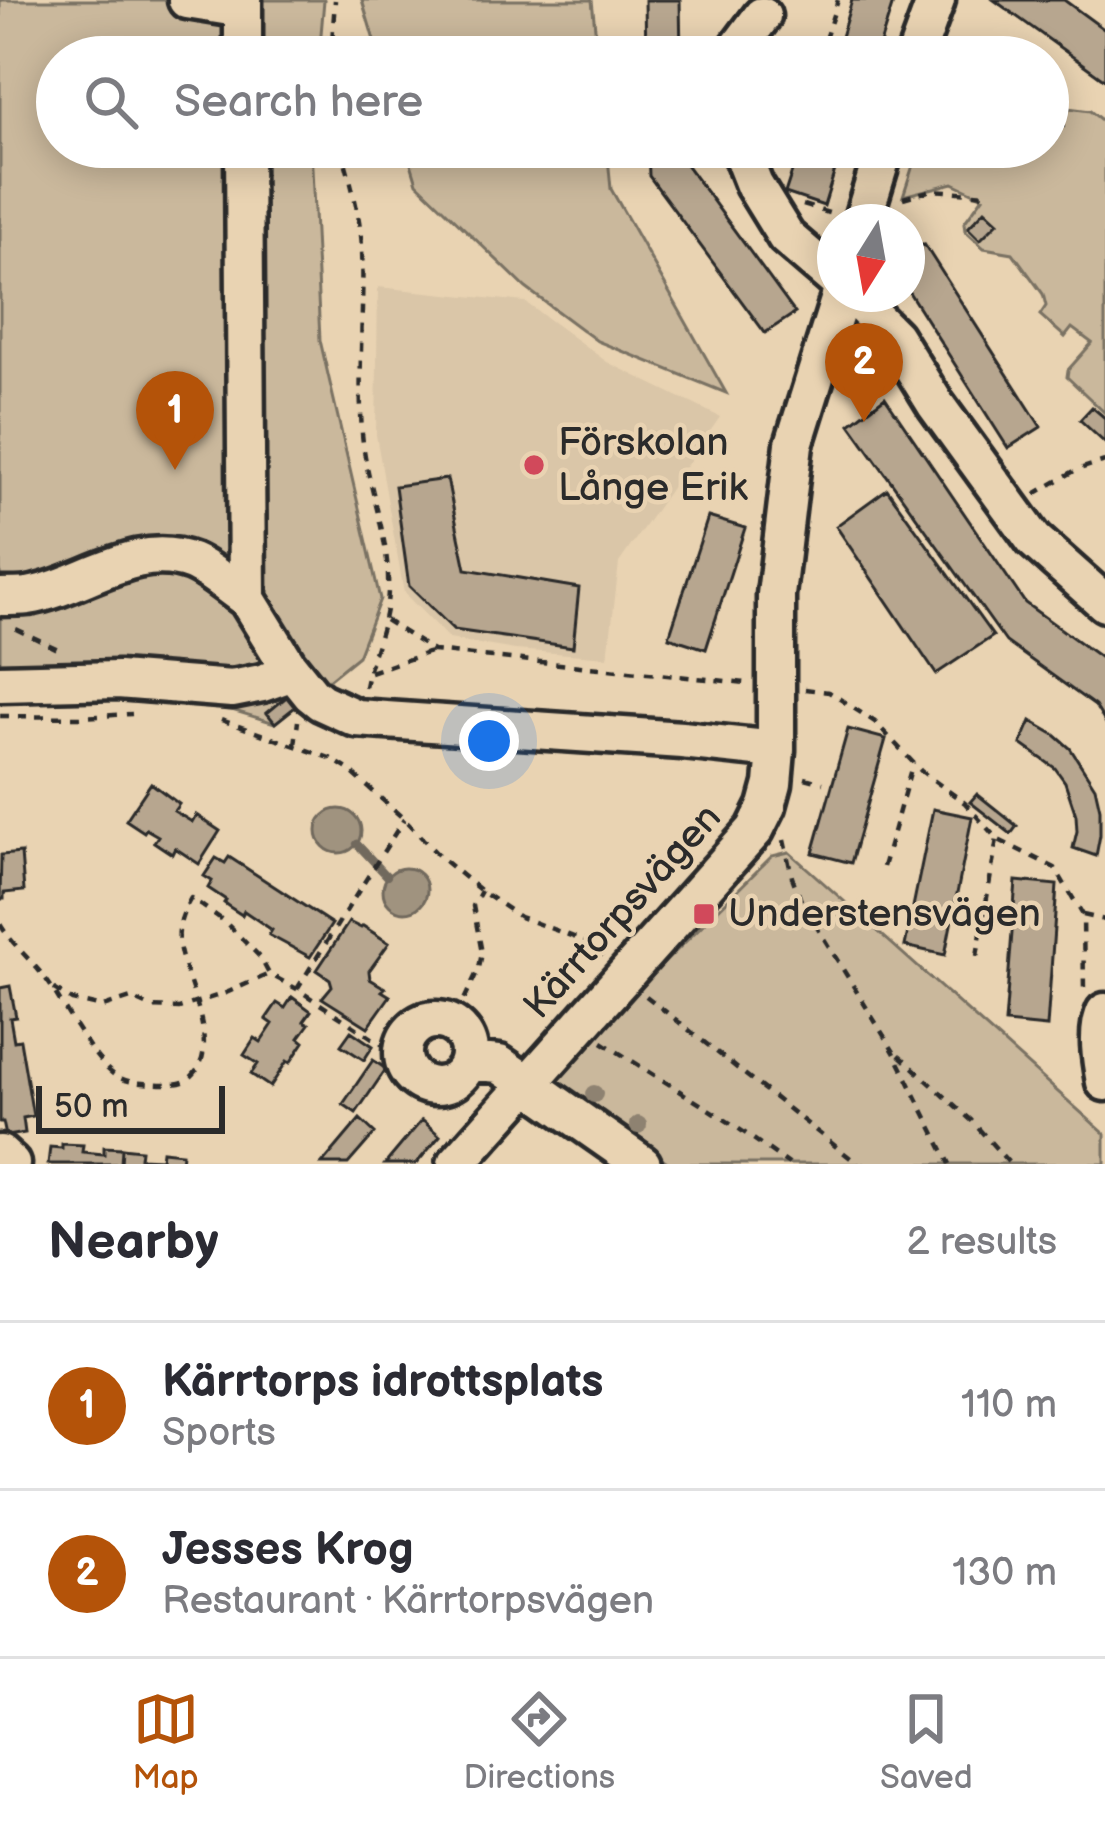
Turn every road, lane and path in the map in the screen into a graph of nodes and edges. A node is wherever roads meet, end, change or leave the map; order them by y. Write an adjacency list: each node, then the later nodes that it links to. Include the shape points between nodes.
1 (187, 0): 5 (street)
2 (335, 0): 8 (path)
3 (838, 0): 10 (path)
4 (936, 0): 11 (street)
5 (243, 4): 7 (street)
6 (762, 16): 9 (street)
7 (243, 36)
8 (332, 36)
9 (747, 36)
10 (826, 36)
11 (923, 36)
12 (244, 168): 27 (street)
13 (346, 168): 29 (path, via 362,243 362,437 388,560 385,620)
14 (747, 168): 21 (street, via 786,237)
15 (875, 168): 18 (street)
16 (986, 194): 19 (path, via 932,190)
17 (795, 202): 20 (path)
18 (859, 204)
19 (881, 204)
20 (817, 206)
21 (817, 264)
22 (835, 312): 33 (street, Kärrtorpsvägen, via 794,444 776,595)
23 (869, 312): 25 (street)
24 (1105, 461): 25 (path)
25 (1010, 508): 28 (street)
26 (0, 597): 27 (street, via 29,596 160,555 194,563)
27 (247, 599): 30 (street)
28 (1105, 603)
29 (433, 651): 31 (path); 33 (path)
30 (293, 672): 32 (street, via 232,688); 37 (street, via 321,702 356,718 682,740)
31 (367, 673)
32 (0, 682)
33 (776, 686): 37 (street, Kärrtorpsvägen); 38 (path, via 829,692 875,722)
34 (152, 712): 35 (path)
35 (0, 716)
36 (215, 718): 40 (path, via 330,758)
37 (785, 763): 39 (path); 50 (street, Kärrtorpsvägen, via 755,830)
38 (913, 763): 42 (path); 43 (path)
39 (823, 783)
40 (404, 819): 44 (path); 52 (path)
41 (781, 829): 57 (path, via 802,903)
42 (997, 839): 45 (path, via 1055,868); 48 (path)
43 (883, 867)
44 (481, 891): 50 (path, via 520,917 590,943); 56 (path, via 473,906 482,953 464,1000)
45 (1083, 915): 46 (path); 54 (path, via 1084,993)
46 (1105, 920)
47 (0, 923): 51 (path)
48 (977, 956)
49 (269, 974): 52 (path); 53 (path); 53 (path, via 224,921 191,898 178,936)
50 (622, 976): 55 (street, Kärrtorpsvägen); 66 (path)
51 (52, 988): 53 (path, via 104,1007 130,998 178,1008); 53 (path, via 99,1061 136,1083 188,1080 204,1043)
52 (297, 989): 58 (path)
53 (197, 1002)
54 (1103, 1016): 59 (street)
55 (577, 1026): 60 (street, Kärrtorpsvägen); 65 (path)
56 (465, 1048): 58 (street, via 446,1022 424,1022 407,1036); 58 (street, via 465,1069 431,1086 412,1077); 60 (street)
57 (894, 1052): 67 (path); 68 (path)
58 (403, 1058)
59 (1105, 1082)
60 (528, 1084): 63 (street); 64 (street)
61 (0, 1154): 62 (street)
62 (11, 1164)
63 (456, 1164)
64 (642, 1164)
65 (788, 1164)
66 (858, 1164)
67 (950, 1164)
68 (1010, 1164)

